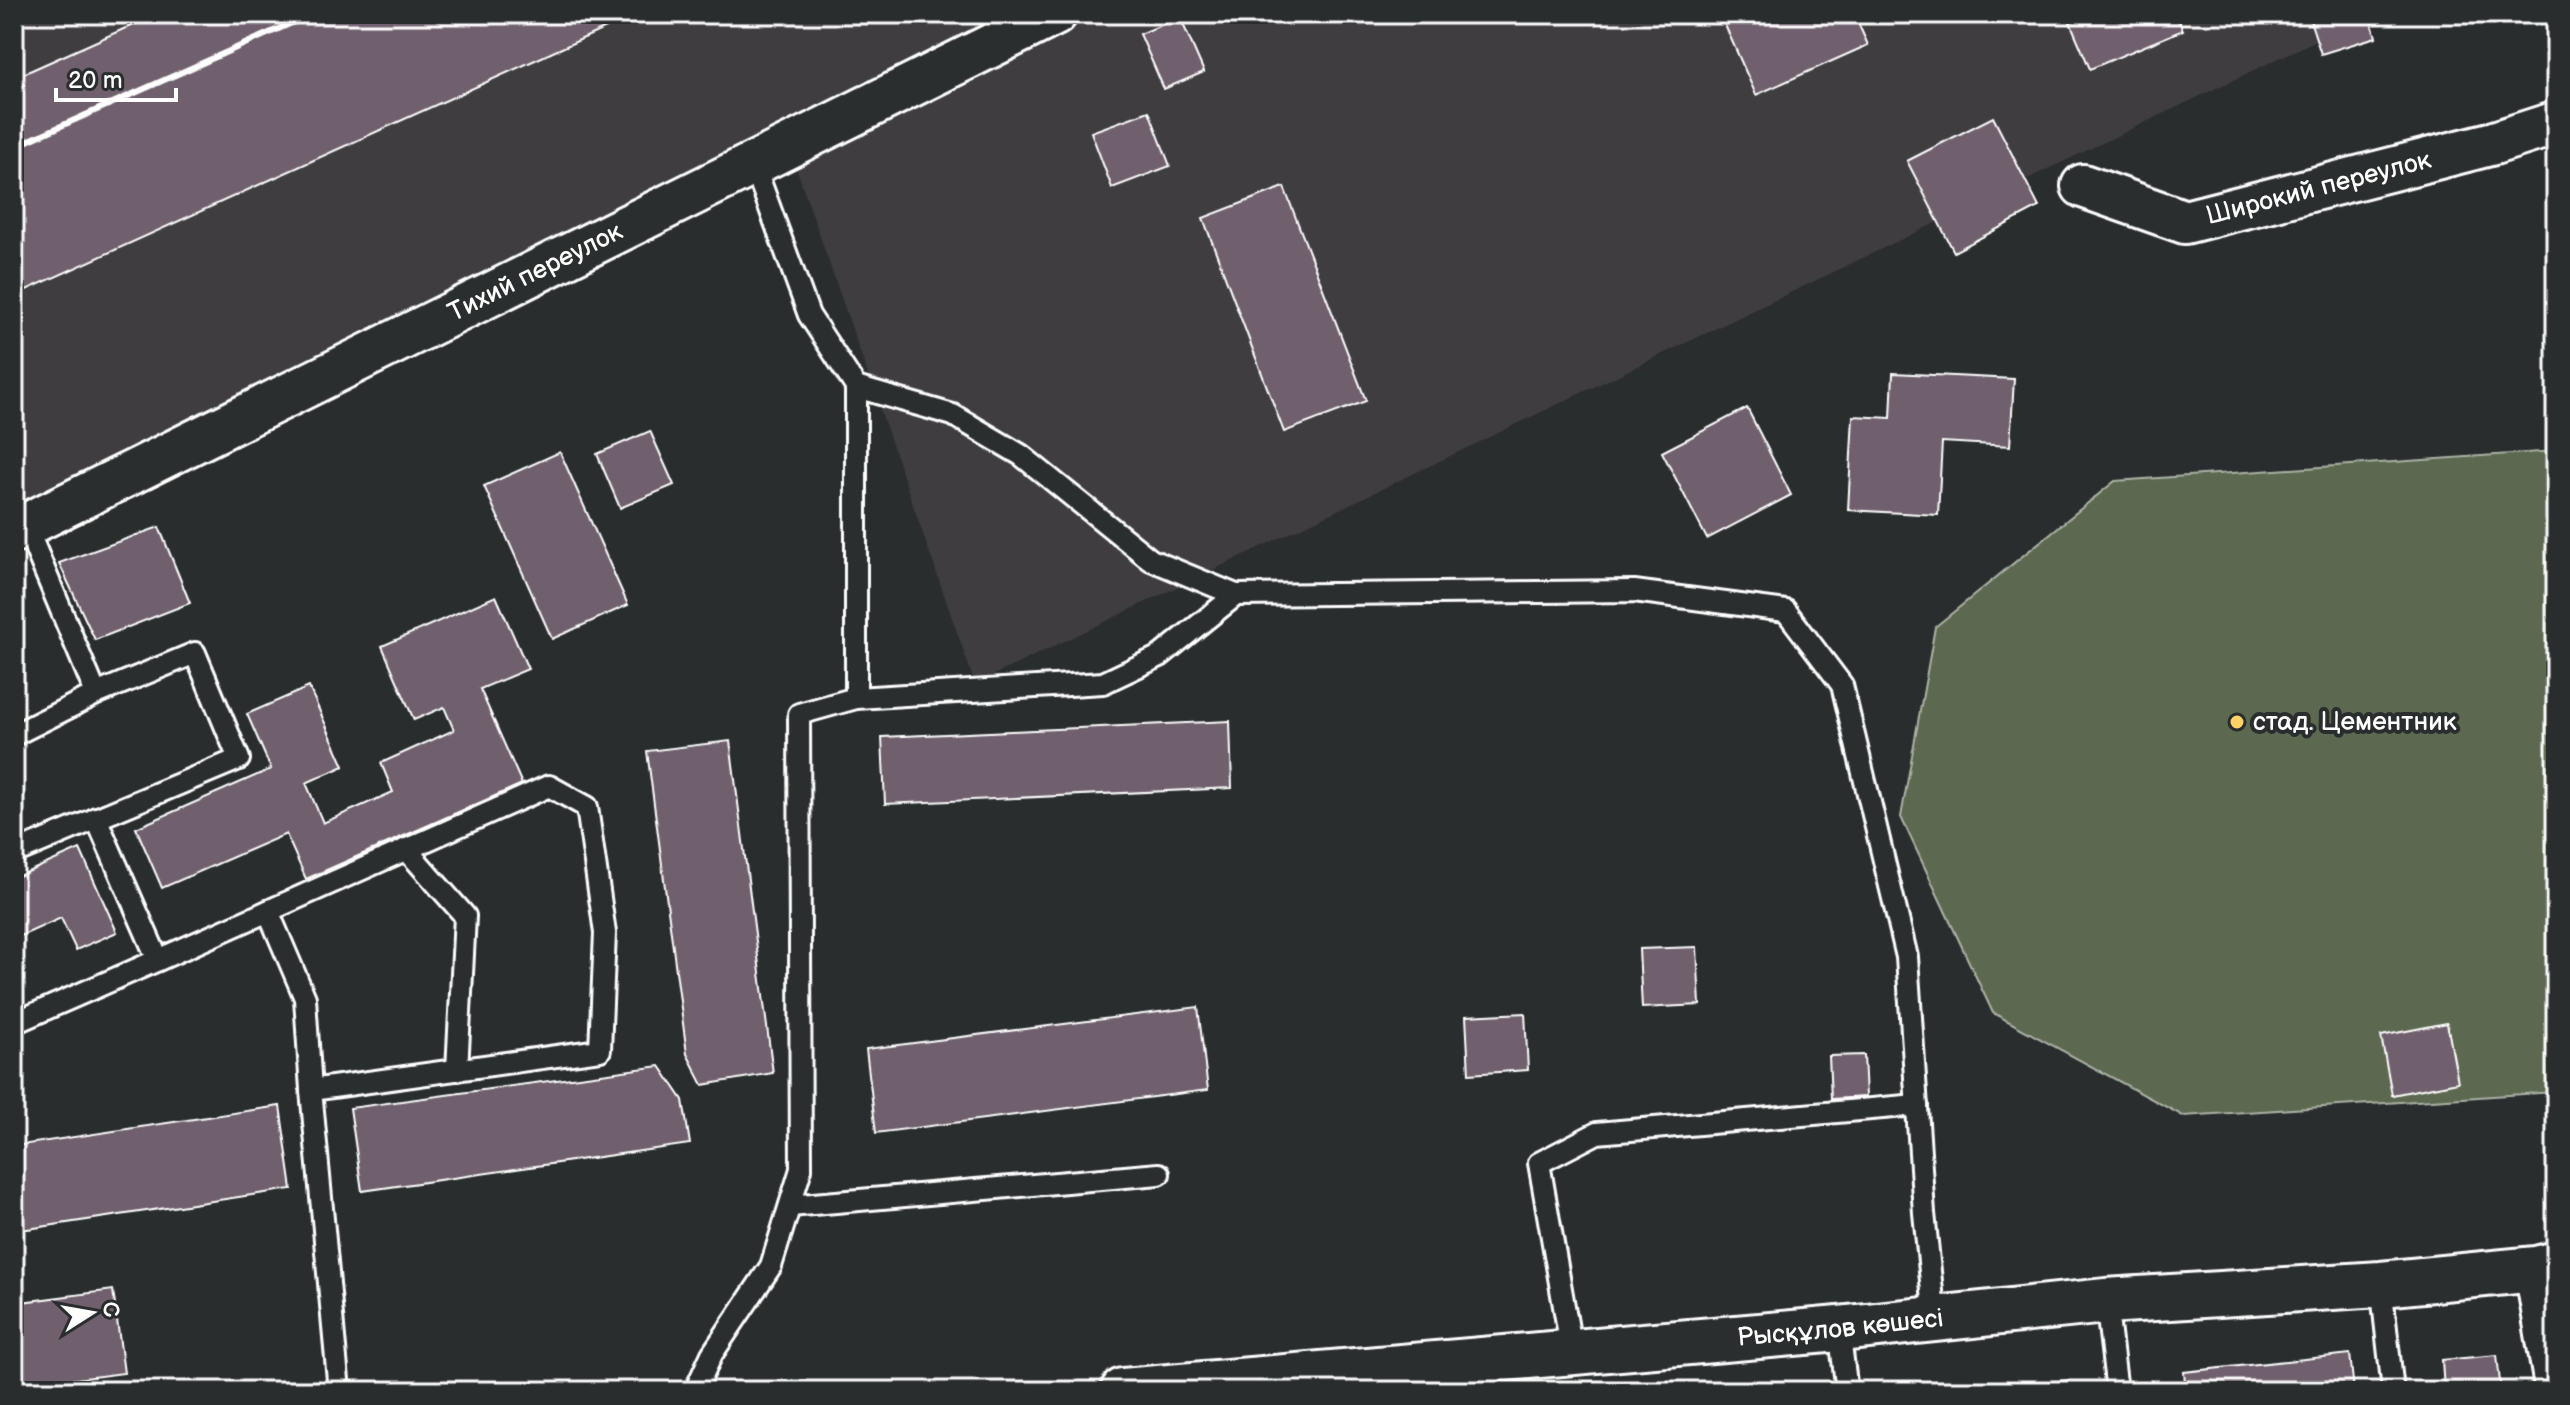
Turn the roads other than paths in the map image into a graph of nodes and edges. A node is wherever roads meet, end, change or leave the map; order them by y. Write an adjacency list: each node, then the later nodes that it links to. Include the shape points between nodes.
1 (1055, 14): 3 (street, Тихий переулок)
2 (2556, 123): 4 (street, Широкий переулок, via 2185,222)
3 (754, 165): 5 (lane, via 809,315); 6 (street, Тихий переулок)
4 (2083, 186)
5 (856, 387): 7 (lane, via 953,415 1021,455 1151,560); 9 (lane)
6 (20, 528): 8 (lane)
7 (1236, 595): 9 (lane, via 1160,656 1103,683); 19 (lane, via 1634,591 1786,611 1842,685 1907,957)
8 (96, 694): 10 (lane); 11 (lane, via 195,653 239,759)
9 (856, 698): 21 (lane, via 799,714 801,1169)
10 (14, 735)
11 (96, 818): 13 (lane); 15 (lane)
12 (406, 849): 14 (lane); 17 (lane, via 465,916); 17 (lane, via 549,786 587,807 605,933 600,1050)
13 (14, 853)
14 (268, 911): 15 (lane); 18 (lane, via 305,998)
15 (158, 960): 16 (lane)
16 (14, 1023)
17 (457, 1070): 18 (lane)
18 (311, 1090): 30 (lane)
19 (1917, 1105): 25 (lane); 27 (lane, via 1597,1133 1539,1163)
20 (1159, 1174): 21 (lane)
21 (790, 1206): 31 (lane, via 771,1266 712,1354)
22 (2546, 1267): 23 (street, Рысқұлов көшесі); 28 (street)
23 (2381, 1284): 24 (street, Рысқұлов көшесі); 35 (lane)
24 (2106, 1301): 25 (street, Рысқұлов көшесі); 34 (lane)
25 (1935, 1320): 26 (street, Рысқұлов көшесі)
26 (1839, 1329): 27 (street, Рысқұлов көшесі); 33 (lane)
27 (1572, 1352): 29 (street, Рысқұлов көшесі)
28 (2556, 1386)
29 (1204, 1388): 32 (street, Рысқұлов көшесі)
30 (339, 1391)
31 (695, 1391)
32 (1123, 1391)
33 (1847, 1391)
34 (2117, 1391)
35 (2393, 1391)

